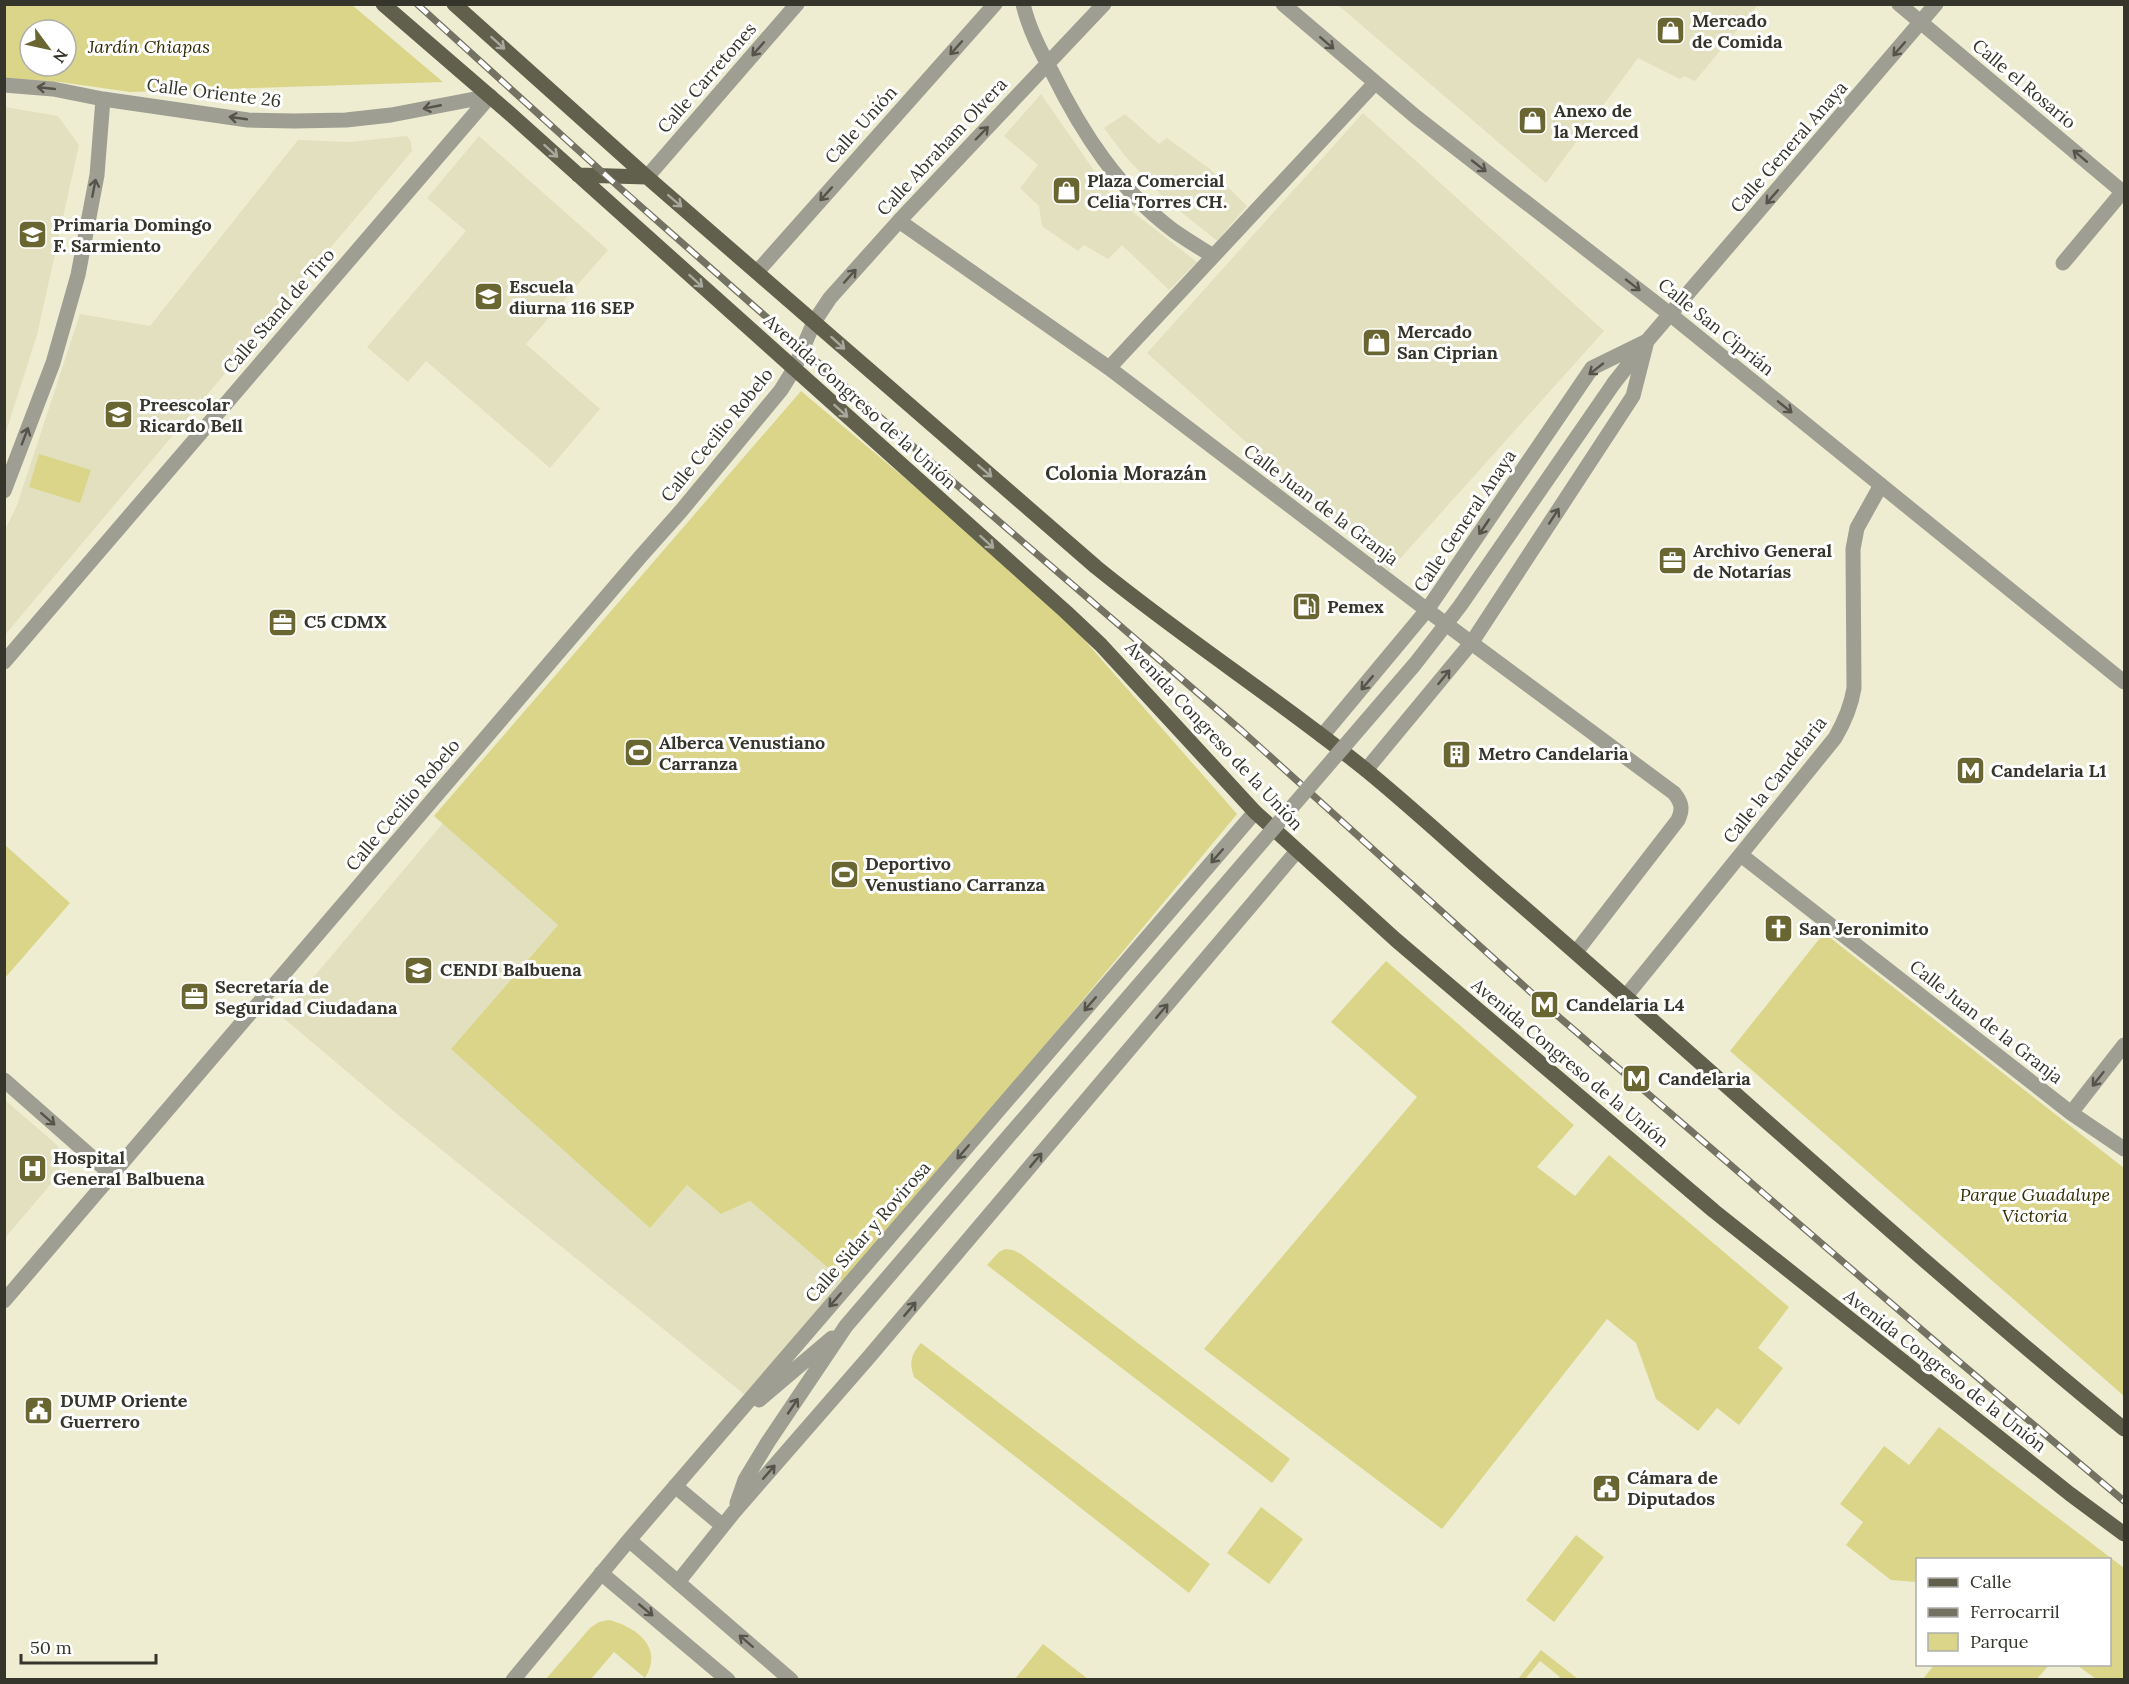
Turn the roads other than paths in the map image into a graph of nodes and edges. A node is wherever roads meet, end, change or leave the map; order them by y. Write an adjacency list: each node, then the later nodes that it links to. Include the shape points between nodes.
1 (383, 4): 14 (main road, Avenida Congreso de la Unión)
2 (454, 4): 17 (main road, Avenida Congreso de la Unión, one-way to 17)
3 (797, 4): 17 (street, Calle Carretones, one-way to 17)
4 (994, 4): 22 (street, Calle Unión, one-way to 22)
5 (1023, 4): 11 (street)
6 (1104, 4): 11 (street, Calle Abraham Olvera)
7 (1283, 4): 12 (street, Calle San Ciprián, one-way to 12)
8 (1899, 4): 10 (street, Calle el Rosario)
9 (1936, 4): 10 (street, Calle General Anaya)
10 (1921, 23): 18 (street, Calle el Rosario, one-way to 10); 23 (street, Calle General Anaya, one-way to 23)
11 (1048, 64): 19 (street, Calle Abraham Olvera, one-way to 11); 20 (street, via 1094,147 1127,188 1173,230)
12 (1375, 83): 20 (street); 23 (street, Calle San Ciprián, one-way to 23)
13 (4, 86): 15 (street, Calle Oriente 26, one-way to 13, via 53,89)
14 (490, 96): 15 (street, Calle Oriente 26, one-way to 15, via 391,115 295,121 248,120); 16 (main road, Avenida Congreso de la Unión, one-way to 16); 32 (street, Calle Stand de Tiro)
15 (103, 99): 29 (street, one-way to 15, via 53,363 78,275 97,175)
16 (579, 175): 17 (main road); 26 (main road, Avenida Congreso de la Unión, one-way to 26)
17 (647, 177): 22 (main road, Avenida Congreso de la Unión, one-way to 22)
18 (2124, 192): 21 (street)
19 (899, 221): 24 (street, Calle Abraham Olvera, one-way to 19, via 830,298); 27 (street, Calle Juan de la Granja)
20 (1213, 256): 27 (street)
21 (2063, 263)
22 (756, 272): 24 (main road, Avenida Congreso de la Unión)
23 (1671, 315): 25 (street, Calle General Anaya); 28 (street, Calle San Ciprián, one-way to 28)
24 (814, 322): 26 (street, Calle Cecilio Robelo); 34 (main road, Avenida Congreso de la Unión, one-way to 34, via 1113,581)
25 (1647, 341): 30 (street, Calle General Anaya, one-way to 30, via 1592,368); 31 (street, Calle General Anaya, one-way to 25, via 1633,396); 47 (street, Calle General Anaya, bridge, via 1415,664)
26 (794, 369): 36 (main road, Avenida Congreso de la Unión, one-way to 36, via 1101,645); 45 (street, Calle Cecilio Robelo, via 681,512)
27 (1109, 369): 30 (street, Calle Juan de la Granja)
28 (1881, 485): 33 (street, Calle San Ciprián); 38 (street, Calle la Candelaria, via 1857,528 1853,549 1854,688 1845,722)
29 (4, 490)
30 (1427, 610): 31 (street, Calle Juan de la Granja); 34 (street, Calle General Anaya, one-way to 34)
31 (1472, 642): 35 (street, Calle General Anaya, one-way to 31); 39 (street, Calle Juan de la Granja, via 1681,801 1678,820)
32 (4, 662)
33 (2124, 682)
34 (1322, 736): 35 (main road, Avenida Congreso de la Unión)
35 (1366, 770): 39 (main road, Avenida Congreso de la Unión)
36 (1255, 812): 37 (main road, Avenida Congreso de la Unión); 49 (street, Calle Sidar y Rovirosa, one-way to 49)
37 (1297, 851): 51 (street, one-way to 37); 53 (main road, Avenida Congreso de la Unión, via 1714,1211)
38 (1741, 855): 40 (street, Calle la Candelaria); 43 (street, Calle Juan de la Granja)
39 (1576, 952): 40 (main road, Avenida Congreso de la Unión)
40 (1626, 996): 48 (main road, Avenida Congreso de la Unión, via 1844,1190)
41 (2124, 1045): 43 (street, one-way to 43)
42 (4, 1080): 45 (street, one-way to 45)
43 (2071, 1113): 44 (street, Calle Juan de la Granja)
44 (2124, 1149)
45 (112, 1175): 46 (street, Calle Cecilio Robelo)
46 (4, 1301)
47 (846, 1326): 49 (street); 51 (street, one-way to 47, via 745,1480)
48 (2124, 1429)
49 (721, 1433): 50 (street, Calle Sidar y Rovirosa)
50 (675, 1486): 52 (street); 54 (street, Calle Sidar y Rovirosa)
51 (734, 1512): 52 (street)
52 (723, 1526): 56 (street)
53 (2124, 1534)
54 (629, 1540): 55 (street, Calle Sidar y Rovirosa); 56 (street)
55 (601, 1573): 57 (street, Calle Sidar y Rovirosa); 58 (street, one-way to 58)
56 (678, 1582): 59 (street, one-way to 56)
57 (513, 1680)
58 (728, 1680)
59 (790, 1680)

